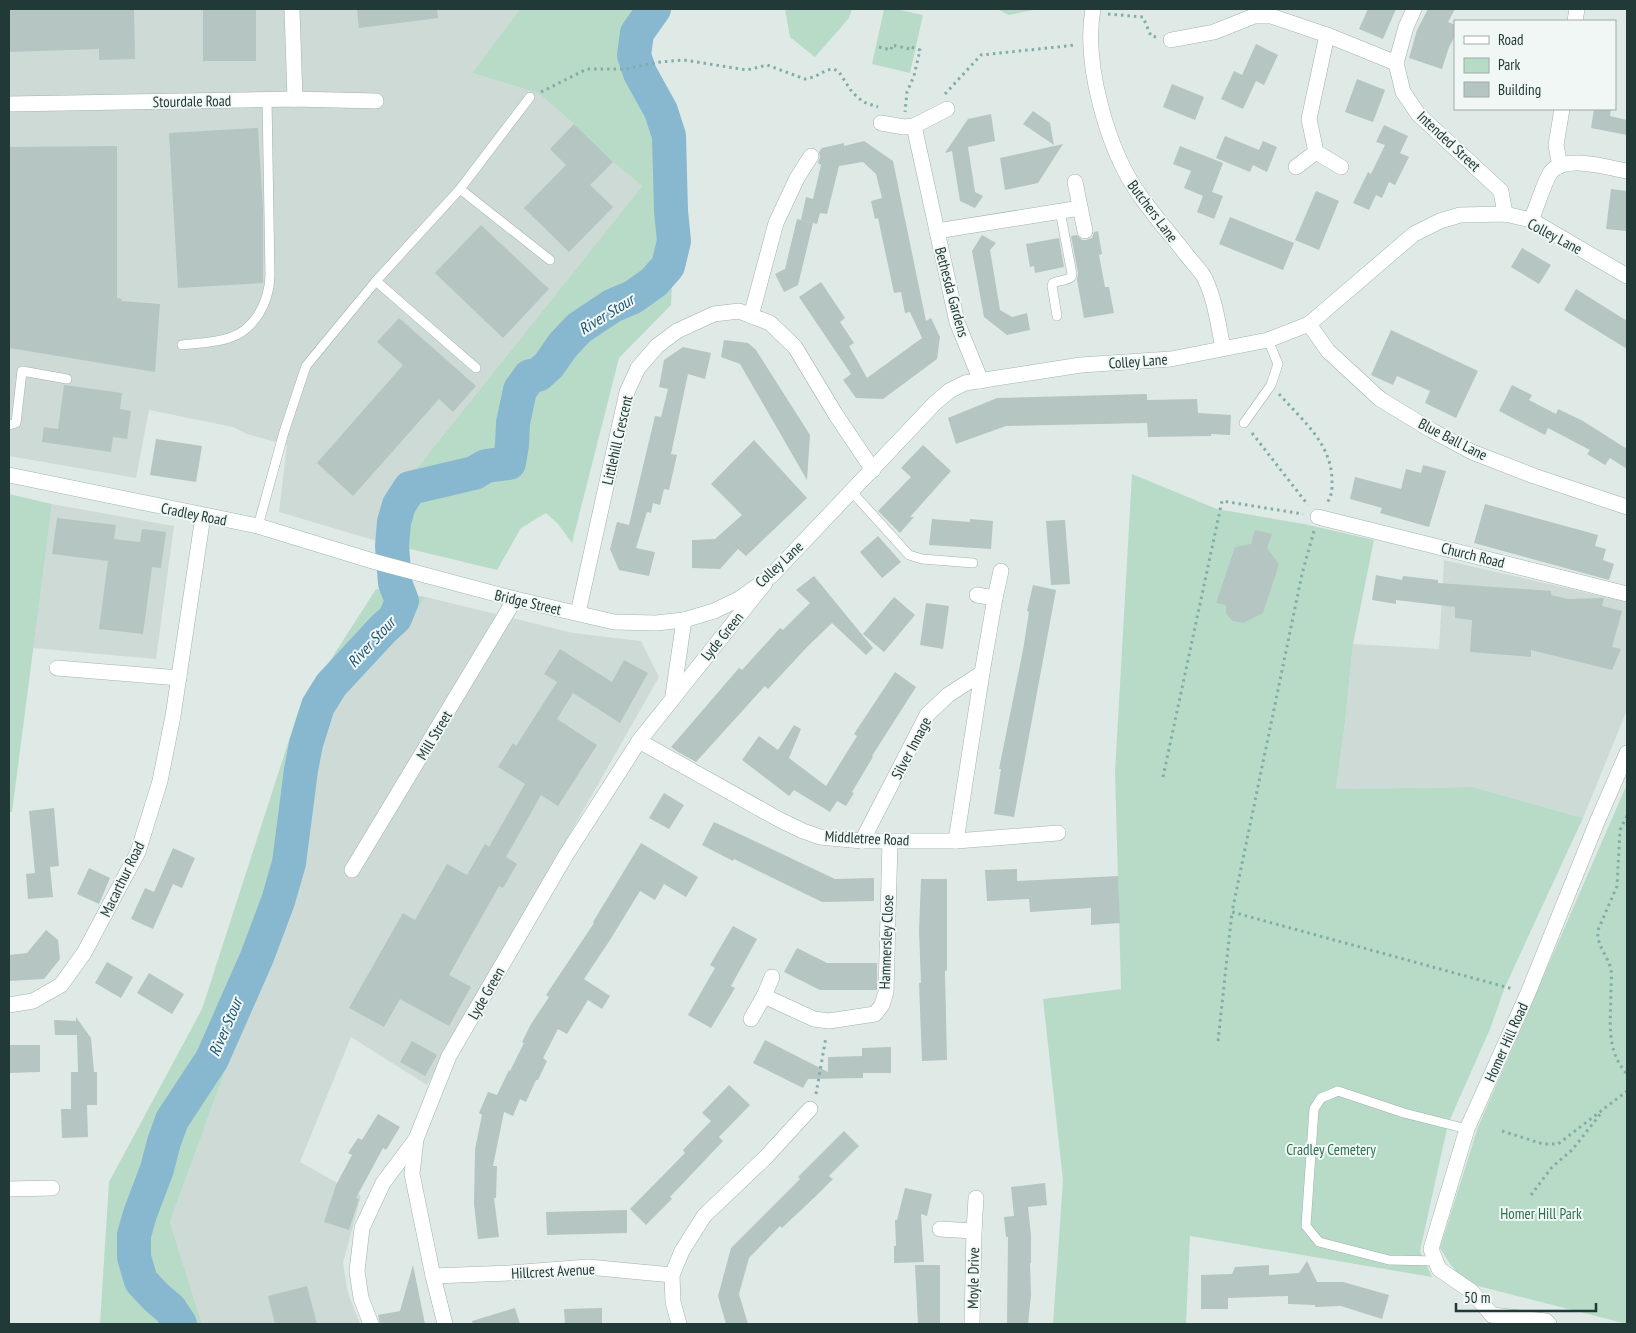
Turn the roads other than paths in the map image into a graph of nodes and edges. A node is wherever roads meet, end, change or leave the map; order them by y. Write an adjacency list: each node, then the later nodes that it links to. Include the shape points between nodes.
1 (292, 9): 9 (street)
2 (1094, 9): 38 (street, Butchers Lane, via 1091,43 1099,96 1113,145 1140,197 1202,275 1216,309)
3 (1414, 9): 6 (street, Intended Street)
4 (1327, 35): 5 (street, via 1271,16 1254,16 1214,32); 6 (street); 16 (street, via 1309,118)
5 (1171, 40)
6 (1396, 63): 26 (street, Intended Street, via 1403,92 1414,109 1501,191)
7 (534, 95): 23 (lane)
8 (266, 99): 9 (street, Stourdale Road); 12 (street, Stourdale Road); 37 (lane, via 270,288 264,306 242,332 228,338)
9 (295, 99): 10 (street, Stourdale Road)
10 (376, 101)
11 (944, 103): 15 (street)
12 (9, 104)
13 (1562, 110): 18 (street, via 1556,145)
14 (881, 123): 15 (street)
15 (909, 126): 28 (street, Bethesda Gardens)
16 (1316, 152): 19 (street); 20 (street)
17 (811, 156): 33 (street, via 776,223)
18 (1560, 166): 21 (street, via 1573,162); 27 (street, via 1551,172)
19 (1296, 167)
20 (1340, 167)
21 (1627, 171)
22 (1075, 182): 24 (street)
23 (460, 189): 30 (lane); 32 (lane)
24 (1080, 208): 25 (street, Bethesda Gardens); 29 (street)
25 (1060, 211): 28 (street, Bethesda Gardens); 34 (lane, via 1072,274 1068,280 1052,286)
26 (1505, 214): 27 (street, Colley Lane); 35 (street, Colley Lane, via 1460,215 1414,234)
27 (1531, 220): 31 (street, Colley Lane)
28 (937, 231): 41 (street, Bethesda Gardens, via 957,322)
29 (1084, 231)
30 (550, 260)
31 (1627, 276)
32 (376, 281): 39 (lane); 50 (lane, via 306,366)
33 (751, 316): 44 (street, Littlehill Crescent, via 770,323 794,347); 59 (street, Littlehill Crescent, via 740,311 714,314 657,346 638,368 627,392)
34 (1057, 316)
35 (1308, 324): 36 (street, Colley Lane); 47 (street, Blue Ball Lane, via 1328,351 1380,399 1431,430 1481,456)
36 (1268, 340): 38 (street, Colley Lane); 42 (lane, via 1278,364 1271,385)
37 (182, 345)
38 (1223, 348): 41 (street, Colley Lane, via 1171,360 1081,365)
39 (476, 368)
40 (67, 379): 43 (lane, via 22,371 16,423)
41 (981, 380): 44 (street, Colley Lane, via 949,390)
42 (1244, 424)
43 (9, 425)
44 (873, 470): 46 (street, Colley Lane)
45 (9, 476): 48 (street, Cradley Road)
46 (852, 492): 52 (lane, via 909,555); 54 (street, Colley Lane)
47 (1627, 506)
48 (204, 516): 50 (street, Cradley Road); 63 (street, Macarthur Road)
49 (1318, 517): 55 (street, Church Road)
50 (258, 526): 51 (street, Cradley Road)
51 (376, 562): 58 (street, Bridge Street)
52 (973, 563)
53 (1001, 571): 57 (street)
54 (771, 576): 60 (street, Colley Lane, via 728,606); 64 (street, Lyde Green)
55 (1627, 594)
56 (977, 595): 57 (street)
57 (995, 598): 62 (street)
58 (515, 599): 59 (street, Bridge Street); 71 (street, Mill Street)
59 (578, 614): 60 (street, Bridge Street, via 614,622)
60 (684, 620): 64 (street, Lyde Green)
61 (57, 668): 63 (street)
62 (982, 673): 68 (street, Silver Innage, via 948,695 927,715); 70 (street)
63 (179, 678): 74 (street, Macarthur Road, via 160,781 138,852 84,953 61,985 33,1001)
64 (673, 696): 65 (street, Lyde Green)
65 (639, 741): 68 (street, Middletree Road, via 803,831); 78 (street, Lyde Green, via 566,855 449,1056)
66 (1627, 753): 77 (street, Homer Hill Road)
67 (1058, 832): 70 (street, Middletree Road)
68 (862, 841): 69 (street, Middletree Road)
69 (890, 841): 70 (street, Middletree Road); 73 (street, Hammersley Close, via 886,992 875,1014 829,1022 814,1019)
70 (956, 841)
71 (352, 870)
72 (772, 977): 73 (street)
73 (764, 996): 75 (street)
74 (9, 1005)
75 (751, 1019)
76 (810, 1109): 85 (street, via 766,1157 704,1216 682,1251)
77 (1468, 1129): 84 (street, Homer Hill Road, via 1431,1249); 84 (lane, via 1404,1113 1338,1091 1321,1098 1314,1110 1306,1226 1319,1242 1389,1260)
78 (416, 1139): 86 (street, Lyde Green, via 412,1174); 88 (street, via 383,1183 362,1228 356,1271 361,1298)
79 (52, 1188): 80 (street)
80 (9, 1189)
81 (976, 1198): 83 (street, Moyle Drive)
82 (940, 1229): 83 (street, Moyle Drive)
83 (974, 1231): 91 (street, Moyle Drive)
84 (1436, 1261): 87 (street, via 1439,1269 1471,1291)
85 (672, 1275): 86 (street, Hillcrest Avenue, via 588,1267); 90 (street, via 673,1302)
86 (433, 1276): 89 (street, Lyde Green)
87 (1490, 1320): 92 (street, via 1546,1321)
88 (371, 1324)
89 (445, 1324)
90 (679, 1324)
91 (972, 1324)
92 (1549, 1324)

